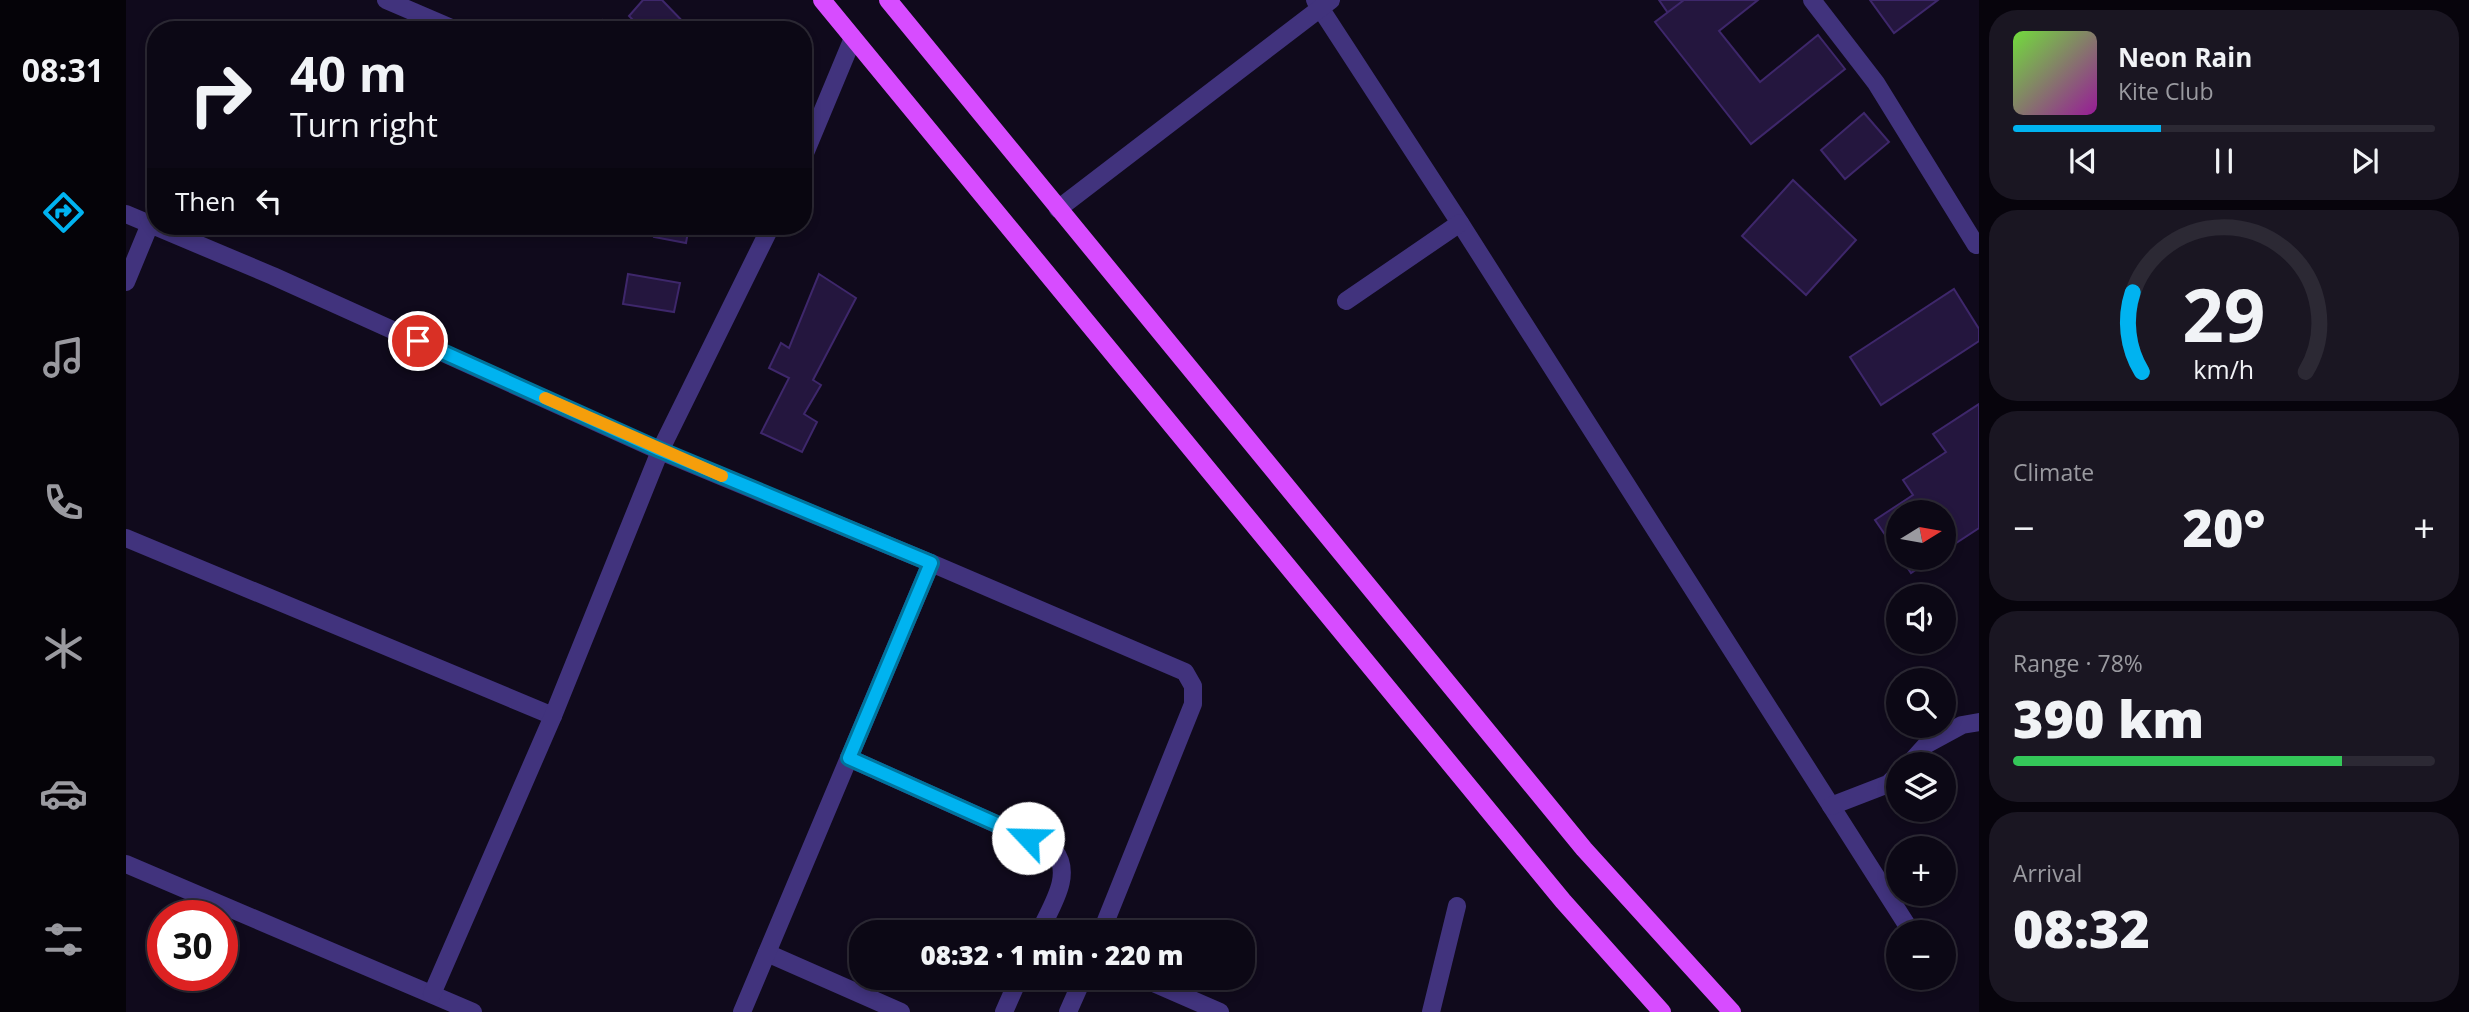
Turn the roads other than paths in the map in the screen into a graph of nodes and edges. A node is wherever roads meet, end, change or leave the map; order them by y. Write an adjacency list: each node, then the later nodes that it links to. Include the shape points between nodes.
1 (386, 0): 6 (street)
2 (822, 0): 7 (main road)
3 (888, 0): 9 (main road)
4 (1812, 0): 16 (street, via 1875,83)
5 (1322, 3): 9 (street); 12 (street)
6 (435, 21)
7 (853, 38): 8 (street); 45 (main road, via 1563,901)
8 (812, 136)
9 (1058, 209): 46 (main road, via 1584,849)
10 (126, 214): 11 (street)
11 (147, 223)
12 (1460, 223): 18 (street); 27 (street)
13 (147, 231): 17 (street)
14 (176, 235): 19 (street)
15 (767, 235): 19 (street)
16 (1976, 245)
17 (126, 282)
18 (1346, 301)
19 (660, 450): 21 (street); 22 (street)
20 (126, 538): 22 (street)
21 (931, 563): 25 (street); 31 (street, via 1185,672 1194,687 1193,704)
22 (553, 716): 37 (street)
23 (1979, 722): 24 (street, via 1962,725)
24 (1920, 752)
25 (849, 758): 30 (street, via 1054,850 1063,865 1062,881); 33 (street)
26 (1886, 785): 27 (street)
27 (1831, 806): 32 (street)
28 (126, 864): 37 (street)
29 (1457, 906): 44 (street)
30 (1045, 920)
31 (1106, 920)
32 (1904, 920)
33 (767, 953): 39 (street); 40 (street)
34 (1014, 990): 41 (street)
35 (1078, 990): 42 (street)
36 (1170, 990): 43 (street)
37 (432, 994): 38 (street)
38 (473, 1012)
39 (742, 1012)
40 (901, 1012)
41 (1004, 1012)
42 (1068, 1012)
43 (1220, 1012)
44 (1431, 1012)
45 (1661, 1012)
46 (1732, 1012)

